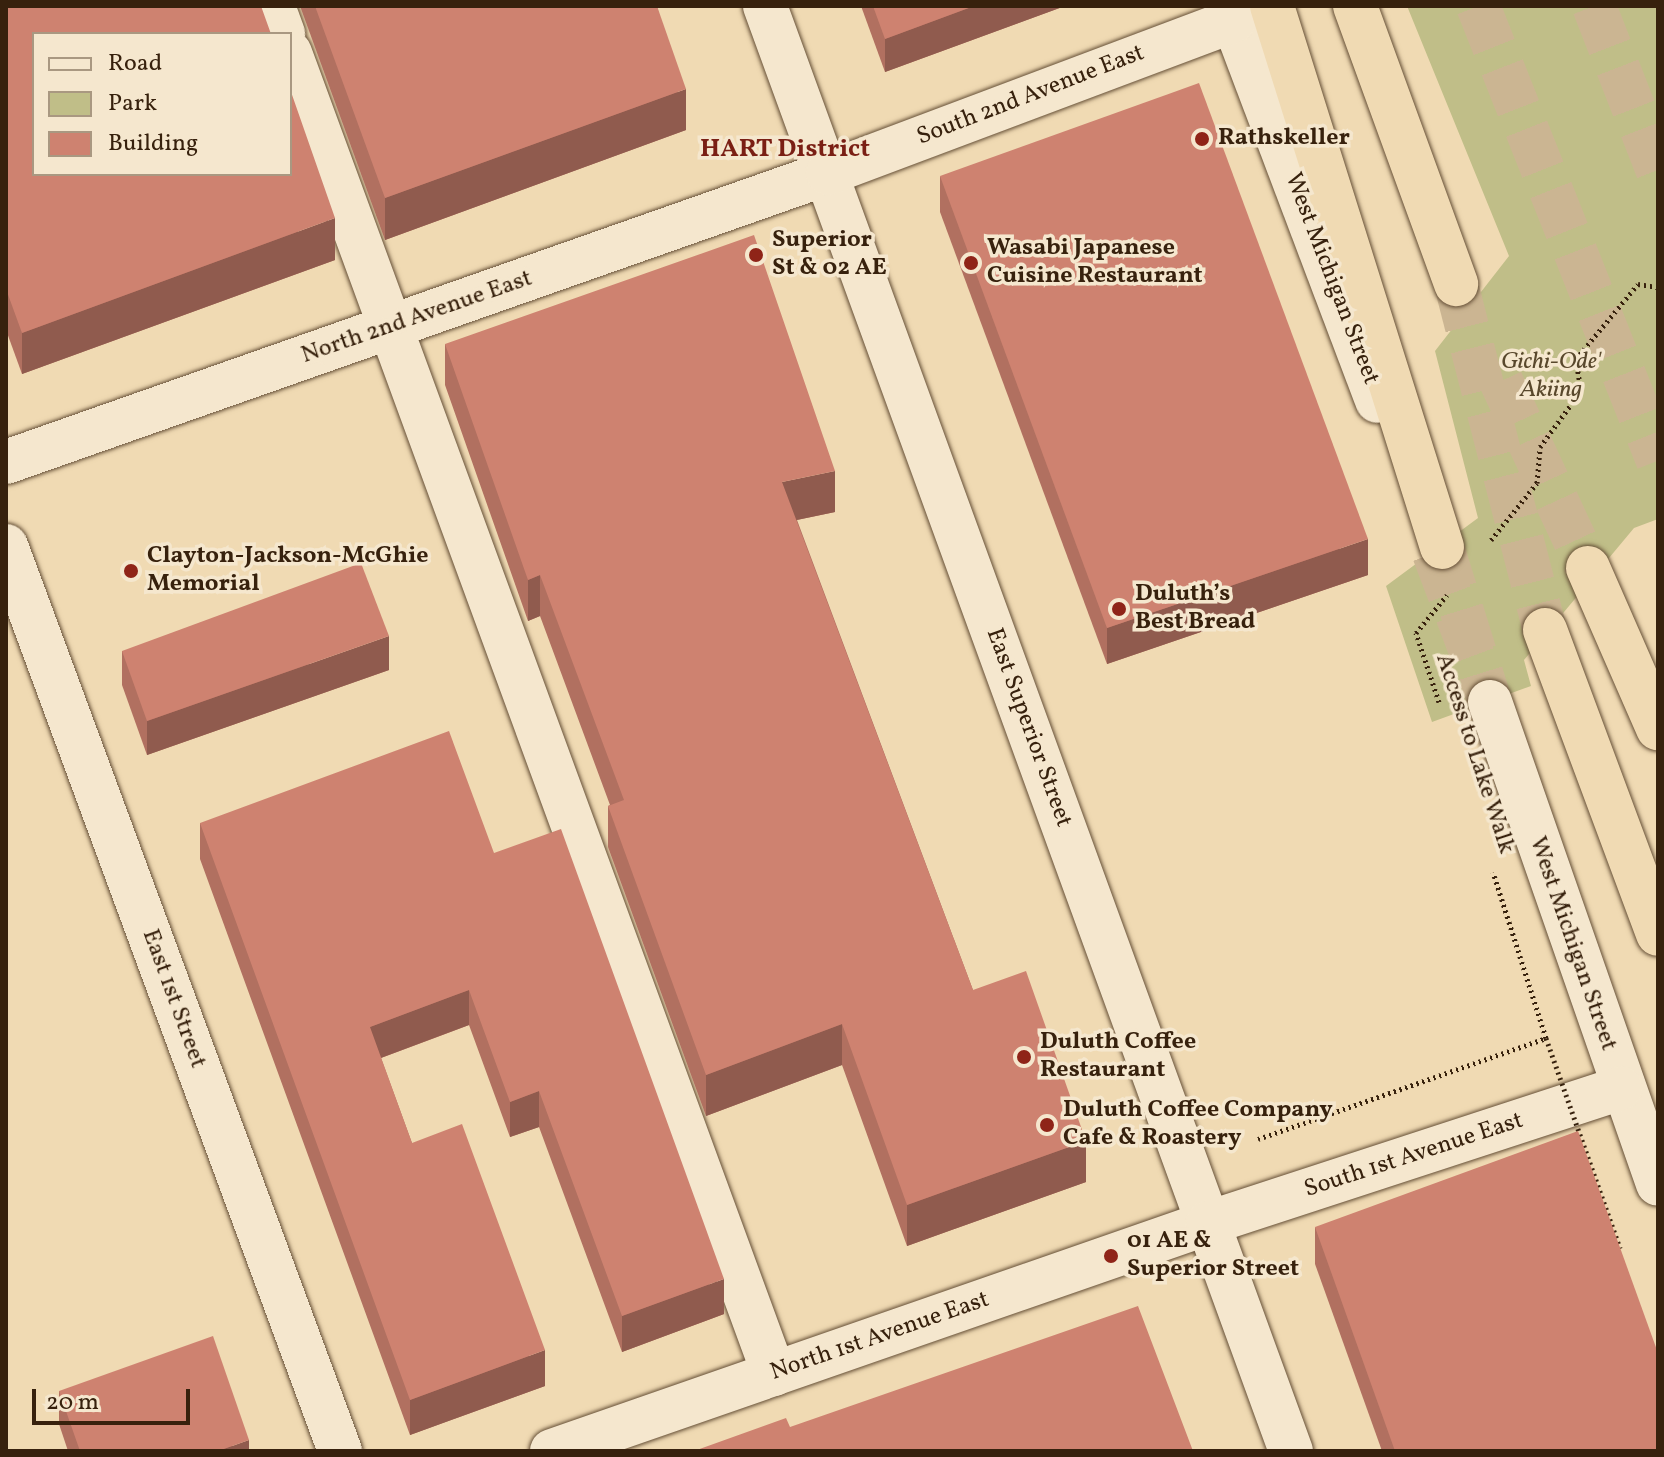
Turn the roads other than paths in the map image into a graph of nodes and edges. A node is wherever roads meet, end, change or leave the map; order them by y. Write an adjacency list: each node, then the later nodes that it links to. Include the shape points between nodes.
1 (273, 6): 5 (street)
2 (765, 6): 7 (street, East Superior Street)
3 (1355, 6): 8 (highway)
4 (1245, 11): 7 (street, South 2nd Avenue East); 12 (highway)
5 (282, 32)
6 (292, 59): 9 (street)
7 (828, 173): 9 (street, North 2nd Avenue East); 20 (street, East Superior Street)
8 (1456, 284)
9 (388, 328): 10 (street, North 2nd Avenue East); 21 (street)
10 (6, 462)
11 (6, 546): 22 (street, East 1st Street)
12 (1452, 560)
13 (1588, 568): 16 (highway)
14 (1545, 630): 17 (highway)
15 (1490, 702): 18 (street, West Michigan Street)
16 (1658, 728)
17 (1658, 934)
18 (1620, 1088): 19 (street, West Michigan Street); 20 (street, South 1st Avenue East)
19 (1658, 1184)
20 (1208, 1223): 21 (street, North 1st Avenue East); 24 (street, East Superior Street)
21 (774, 1374): 23 (street, North 1st Avenue East)
22 (340, 1451)
23 (552, 1451)
24 (1291, 1451)

